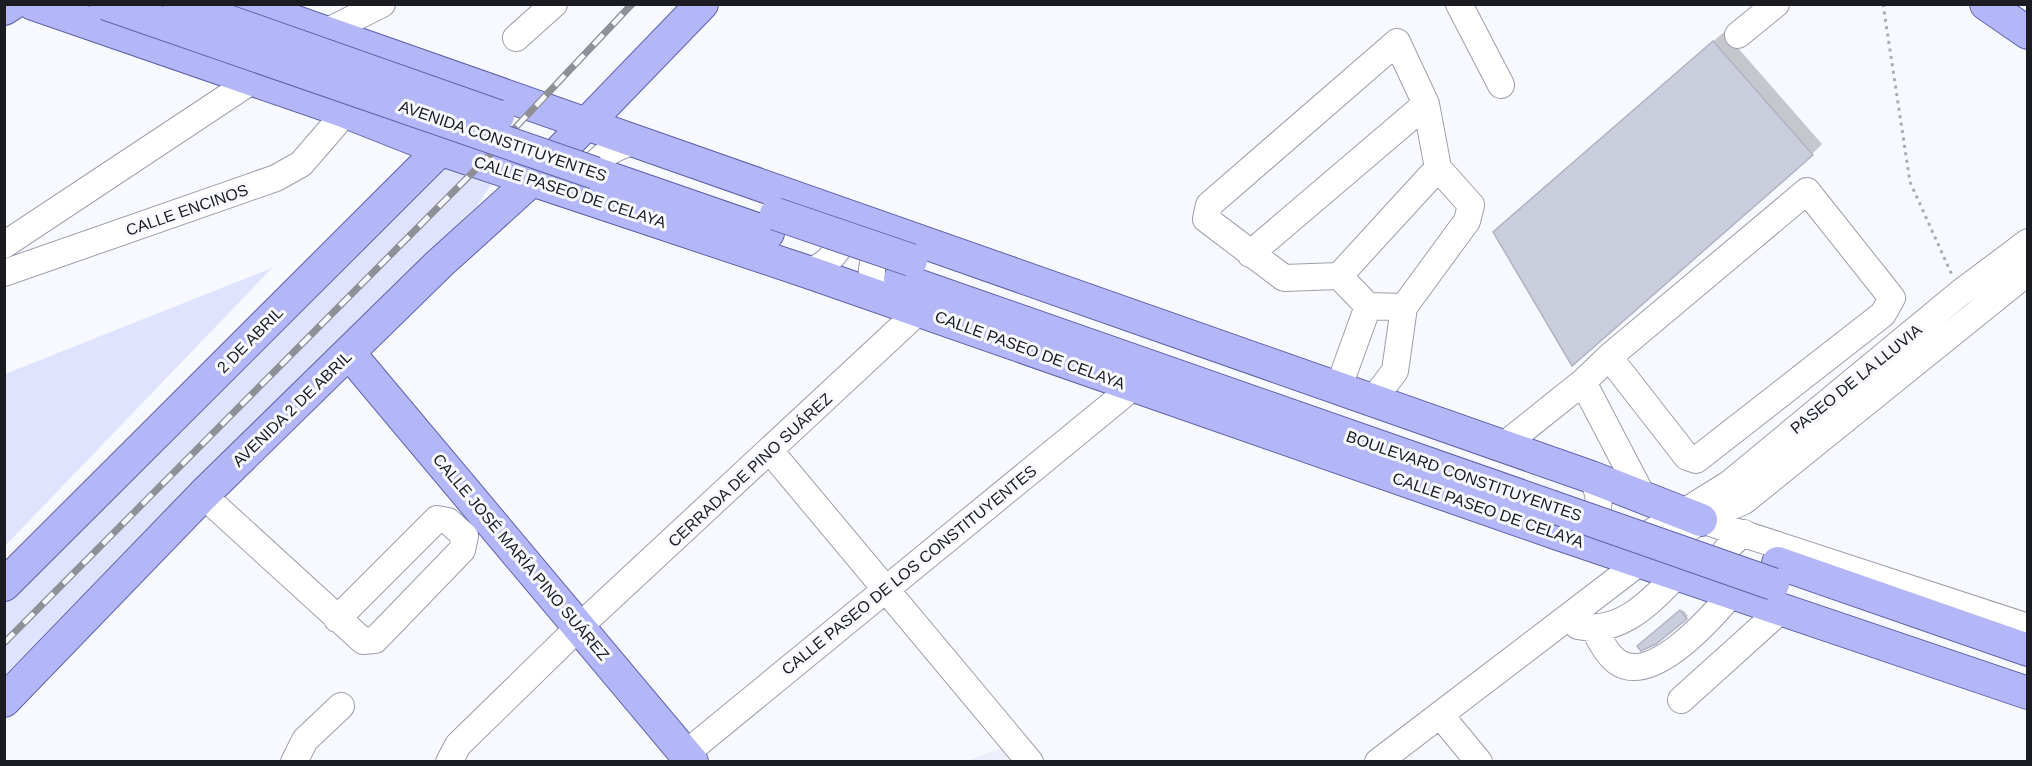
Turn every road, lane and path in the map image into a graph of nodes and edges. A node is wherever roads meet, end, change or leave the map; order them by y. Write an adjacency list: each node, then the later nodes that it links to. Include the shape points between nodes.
1 (12, 4): 12 (main road)
2 (33, 4): 13 (main road, CALLE PASEO DE CELAYA)
3 (179, 4): 26 (main road, AVENIDA CONSTITUYENTES, bridge)
4 (245, 4): 14 (main road, CALLE PASEO DE CELAYA)
5 (554, 4): 17 (street)
6 (702, 4): 24 (main road, AVENIDA 2 DE ABRIL)
7 (1459, 4): 20 (street)
8 (1776, 4): 16 (street)
9 (1883, 4): 38 (path, via 1910,182)
10 (1986, 4): 15 (main road)
11 (381, 5): 14 (street); 18 (street)
12 (4, 9)
13 (111, 14): 19 (main road, CALLE PASEO DE CELAYA); 26 (main road, AVENIDA CONSTITUYENTES, bridge)
14 (326, 32): 18 (main road, CALLE PASEO DE CELAYA)
15 (2028, 33)
16 (1738, 35)
17 (516, 38)
18 (370, 48): 21 (main road, CALLE PASEO DE CELAYA); 23 (street, CALLE ENCINOS, via 380,65 376,87)
19 (253, 80): 23 (main road, CALLE PASEO DE CELAYA); 31 (street)
20 (1501, 85)
21 (493, 92): 24 (main road, CALLE PASEO DE CELAYA); 25 (main road, 2 DE ABRIL)
22 (1426, 105): 27 (street); 32 (street); 32 (street, via 1397,42 1209,205 1206,219)
23 (346, 112): 25 (main road, CALLE PASEO DE CELAYA); 36 (street, CALLE ENCINOS, via 301,164 276,178)
24 (586, 125): 26 (main road, CALLE PASEO DE CELAYA); 28 (main road, AVENIDA 2 DE ABRIL)
25 (442, 150): 28 (main road, CALLE PASEO DE CELAYA); 60 (main road, 2 DE ABRIL)
26 (606, 167): 28 (main road, CALLE PASEO DE CELAYA); 29 (main road, CALLE PASEO DE CELAYA); 33 (main road, AVENIDA CONSTITUYENTES, bridge); 34 (main road, CALLE PASEO DE CELAYA)
27 (1438, 168): 37 (street); 40 (street, via 1471,205 1467,221)
28 (533, 179): 44 (main road, AVENIDA 2 DE ABRIL, via 439,264)
29 (834, 211): 33 (main road, CALLE PASEO DE CELAYA); 34 (street, via 841,222 839,250 821,268)
30 (2028, 242): 38 (street, PASEO DE LA LLUVIA)
31 (4, 245)
32 (1250, 254): 37 (street, via 1284,278)
33 (901, 269): 34 (main road, CALLE PASEO DE CELAYA); 41 (main road, CALLE PASEO DE CELAYA); 48 (main road, CALLE PASEO DE CELAYA); 61 (main road, BOULEVARD CONSTITUYENTES, bridge, via 1553,496)
34 (808, 272)
35 (2028, 272): 43 (street, PASEO DE LA LLUVIA)
36 (4, 273)
37 (1339, 276): 39 (street)
38 (1960, 293): 43 (street, PASEO DE LA LLUVIA)
39 (1368, 306): 40 (street); 48 (street)
40 (1404, 307): 49 (street, via 1395,371)
41 (919, 311): 47 (main road, CALLE PASEO DE CELAYA); 51 (street, CERRADA DE PINO SUÁREZ)
42 (1882, 314): 43 (street); 45 (street, via 1696,460 1686,457); 45 (street, via 1892,298 1808,191)
43 (1912, 349): 55 (street, PASEO DE LA LLUVIA, via 1744,501)
44 (350, 353): 53 (main road, AVENIDA 2 DE ABRIL); 66 (main road, CALLE JOSÉ MARÍA PINO SUÁREZ)
45 (1610, 357): 46 (street)
46 (1583, 382): 50 (street); 54 (street)
47 (1132, 387): 57 (main road, CALLE PASEO DE CELAYA); 62 (street, CALLE PASEO DE LOS CONSTITUYENTES)
48 (1338, 389): 49 (main road, CALLE PASEO DE CELAYA)
49 (1372, 401): 50 (main road, CALLE PASEO DE CELAYA)
50 (1503, 446): 52 (main road, CALLE PASEO DE CELAYA)
51 (771, 452): 62 (street); 66 (street, CERRADA DE PINO SUÁREZ)
52 (1591, 477): 54 (main road, CALLE PASEO DE CELAYA); 57 (street, via 1601,498 1596,515 1579,530)
53 (203, 495): 64 (street); 73 (main road, AVENIDA 2 DE ABRIL)
54 (1643, 497): 55 (main road, CALLE PASEO DE CELAYA)
55 (1691, 516): 56 (street, CALLE PASEO DE CELAYA); 58 (street, PASEO DE LA LLUVIA)
56 (1744, 533): 63 (street, via 1722,556 1723,579); 67 (street, CALLE PASEO DE CELAYA)
57 (1562, 535): 58 (main road, CALLE PASEO DE CELAYA)
58 (1628, 558): 59 (main road, CALLE PASEO DE CELAYA); 65 (street, via 1584,605)
59 (1678, 574): 63 (main road, CALLE PASEO DE CELAYA); 68 (street, via 1637,614)
60 (4, 585)
61 (1778, 585): 63 (main road, CALLE PASEO DE CELAYA); 69 (main road, BOULEVARD CONSTITUYENTES); 70 (main road, BOULEVARD CONSTITUYENTES); 71 (main road, CALLE PASEO DE CELAYA); 72 (street)
62 (886, 587): 76 (street, CALLE PASEO DE LOS CONSTITUYENTES); 79 (street)
63 (1732, 592): 68 (street, via 1710,620 1665,657 1647,664 1631,667 1617,662)
64 (338, 620): 64 (street, via 363,641 375,640 462,550 465,536 448,521 437,519)
65 (1561, 623): 68 (street); 75 (street)
66 (579, 627): 76 (main road, CALLE JOSÉ MARÍA PINO SUÁREZ); 78 (street, CERRADA DE PINO SUÁREZ, via 458,745)
67 (2028, 627)
68 (1595, 630)
69 (2028, 650)
70 (2028, 672)
71 (2028, 693)
72 (1681, 700)
73 (4, 701)
74 (341, 706): 77 (street, via 305,740)
75 (1441, 716): 80 (street); 81 (street)
76 (689, 758)
77 (294, 762)
78 (449, 762)
79 (1030, 762)
80 (1378, 762)
81 (1479, 762)

